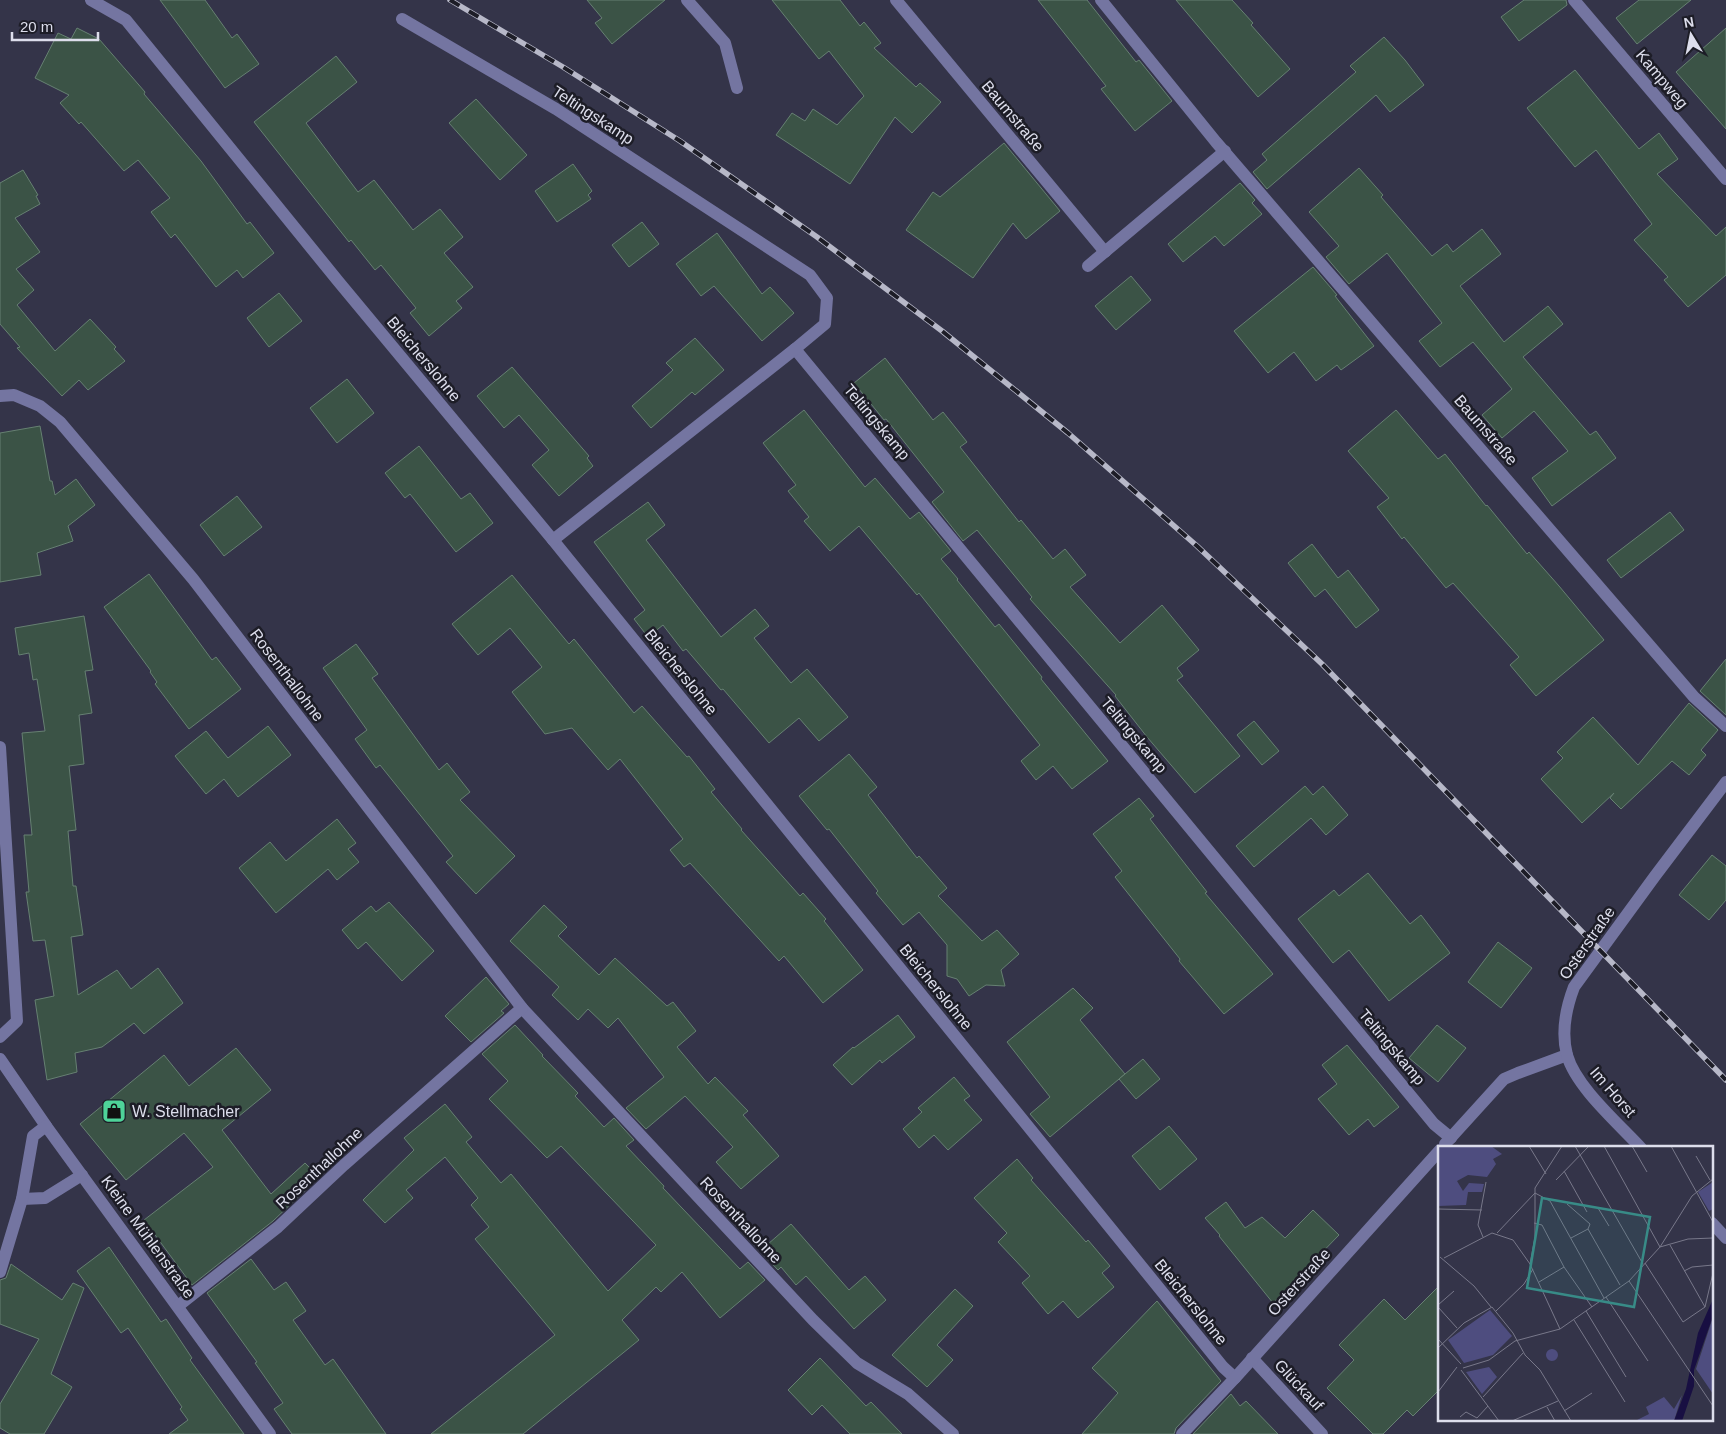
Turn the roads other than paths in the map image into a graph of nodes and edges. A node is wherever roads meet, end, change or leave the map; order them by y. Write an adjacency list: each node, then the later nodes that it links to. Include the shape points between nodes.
1 (91, 0): 14 (street, Bleicherslohne, via 126,20)
2 (687, 0): 7 (street, via 725,43)
3 (896, 0): 10 (street, Baumstraße)
4 (1102, 0): 8 (street, Baumstraße)
5 (1574, 0): 9 (street, Kampweg)
6 (402, 19): 12 (street, Teltingskamp, via 556,109 810,275 827,298 825,324)
7 (737, 88)
8 (1225, 151): 10 (street); 15 (street, Baumstraße, via 1694,697)
9 (1726, 179)
10 (1105, 252): 11 (street)
11 (1088, 266)
12 (796, 350): 14 (street, Teltingskamp); 23 (street, Teltingskamp, via 1428,1116)
13 (0, 396): 18 (street, Rosenthallohne, via 22,398 40,406 60,422 193,579)
14 (553, 540): 34 (street, Bleicherslohne)
15 (1726, 726)
16 (0, 747): 19 (street, via 16,1021)
17 (1726, 782): 20 (street, Osterstraße, via 1574,987 1565,1020)
18 (522, 1008): 32 (street, Rosenthallohne, via 278,1227); 36 (street, Rosenthallohne, via 813,1320 857,1363 908,1394)
19 (0, 1037)
20 (1567, 1054): 23 (street, Osterstraße, via 1504,1079); 25 (street, Im Horst, via 1575,1073 1595,1099)
21 (0, 1059): 22 (street, Kleine Mühlenstraße)
22 (46, 1126): 27 (street, Kleine Mühlenstraße); 28 (street, via 33,1136)
23 (1451, 1138): 24 (street, Osterstraße)
24 (1444, 1146)
25 (1639, 1146)
26 (1438, 1152): 33 (street, Osterstraße)
27 (82, 1176): 28 (street, via 45,1198); 32 (street, Kleine Mühlenstraße)
28 (22, 1199): 31 (street)
29 (1714, 1226): 30 (street)
30 (1726, 1238)
31 (0, 1272)
32 (178, 1306): 35 (street, Kleine Mühlenstraße)
33 (1252, 1358): 34 (street, Osterstraße); 38 (street, Glückauf)
34 (1234, 1378): 37 (street, Osterstraße)
35 (270, 1434)
36 (953, 1434)
37 (1182, 1434)
38 (1322, 1434)

